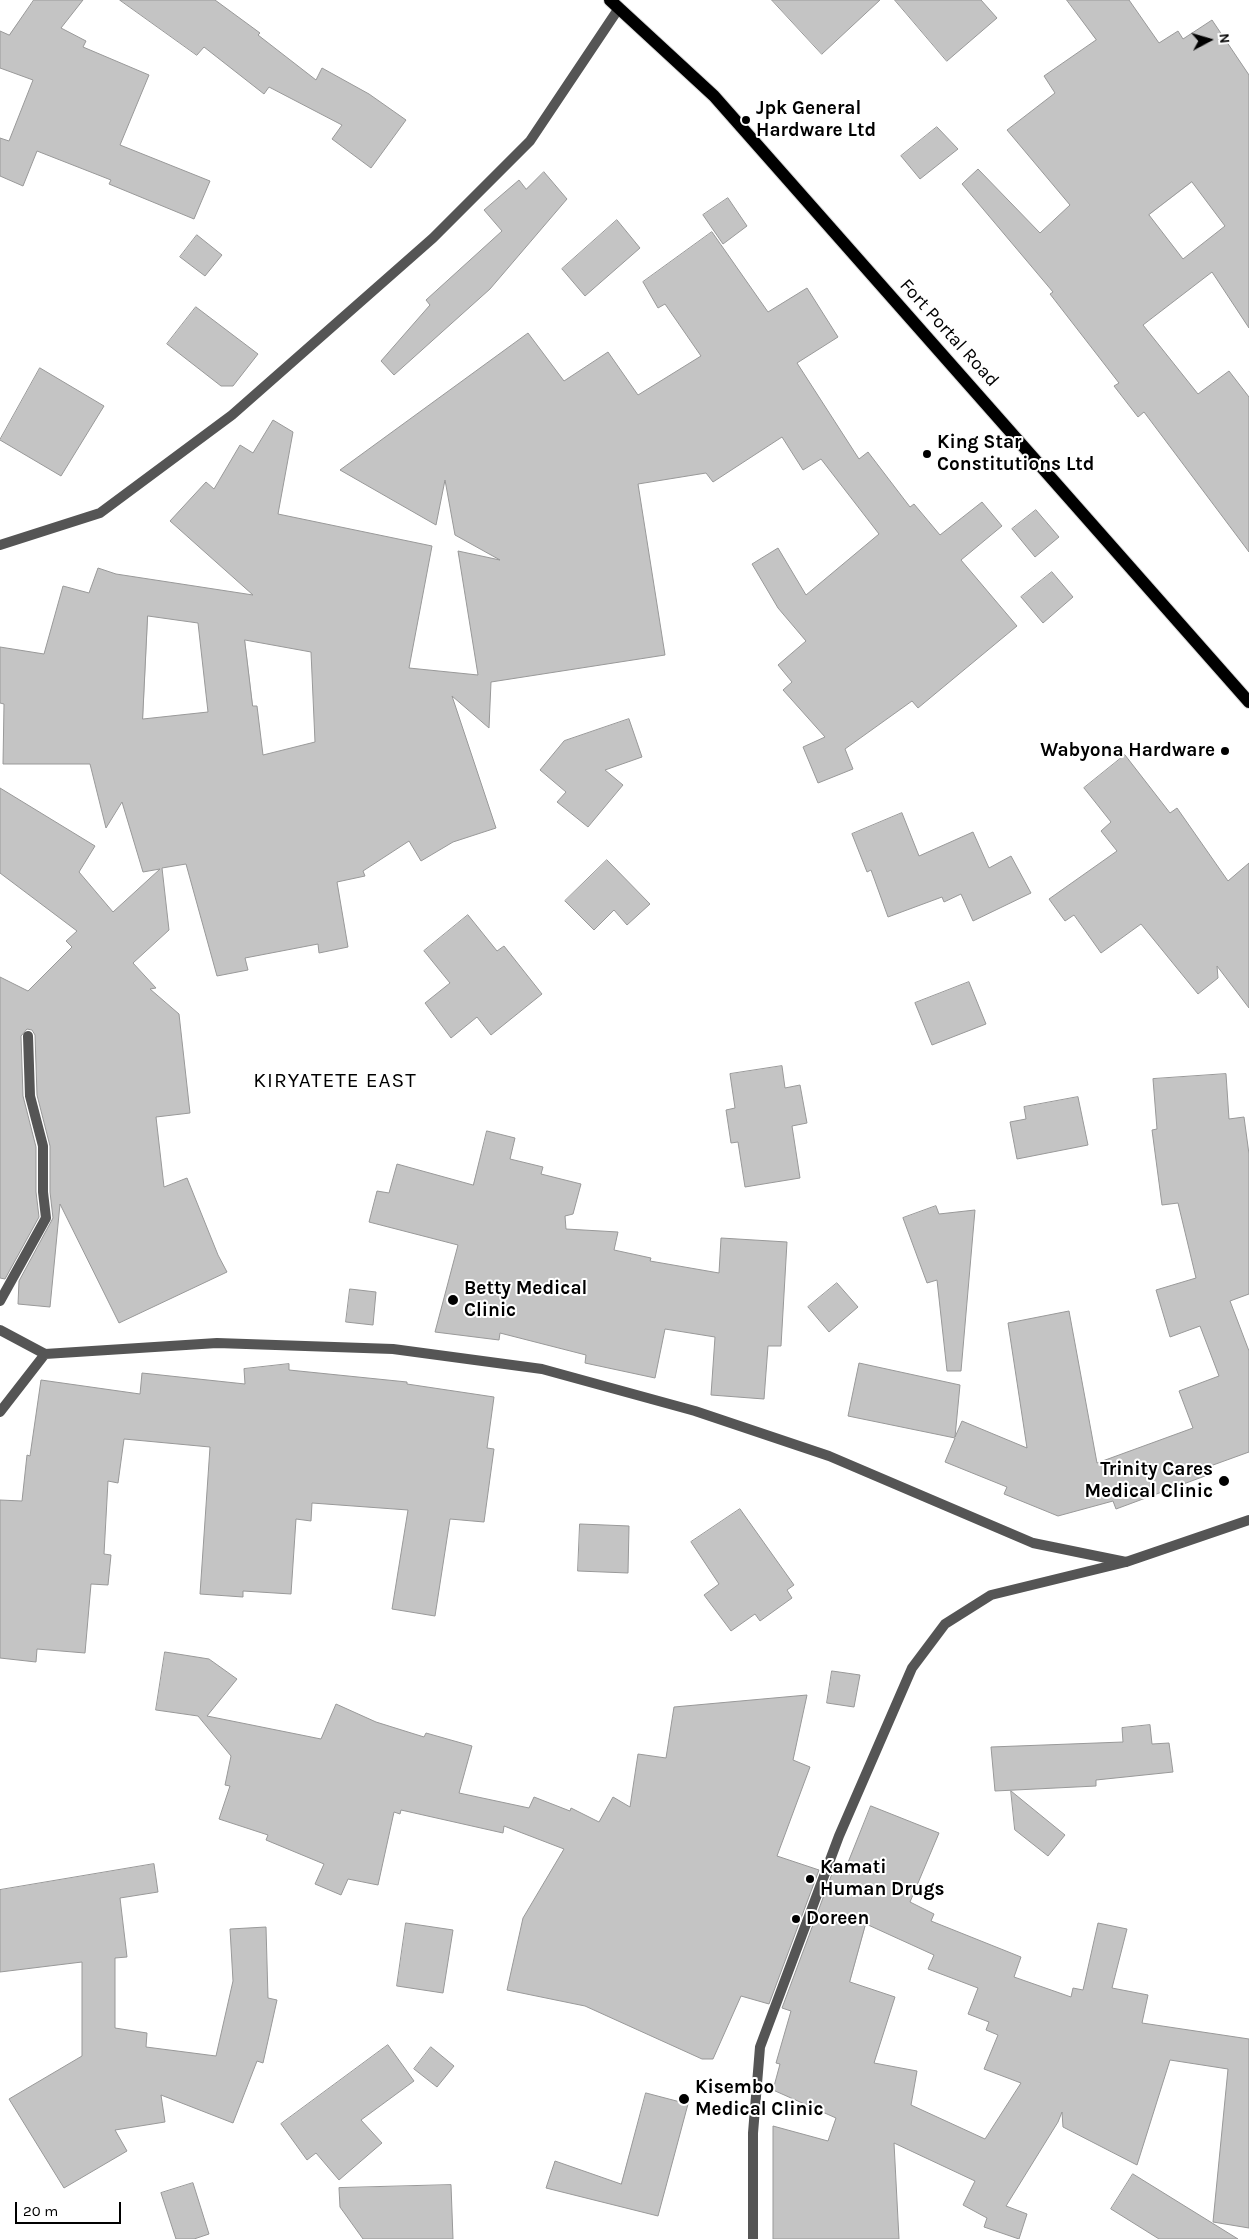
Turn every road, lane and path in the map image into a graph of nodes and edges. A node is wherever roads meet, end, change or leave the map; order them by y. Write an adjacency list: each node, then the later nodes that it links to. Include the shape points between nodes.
1 (614, 4): 2 (street, via 530,141 433,238 232,415 100,513); 3 (main road, Fort Portal Road, via 714,96)
2 (0, 545)
3 (1249, 702)
4 (28, 1036): 5 (street, via 30,1096 43,1146 46,1218)
5 (0, 1301)
6 (0, 1330): 7 (street)
7 (45, 1354): 8 (street); 10 (street, via 217,1343 394,1349 542,1369 695,1411 829,1456 1033,1542)
8 (0, 1412)
9 (1249, 1520): 10 (street)
10 (1126, 1562): 11 (street, via 991,1595 945,1624 912,1668 839,1836 760,2047 753,2133)
11 (753, 2239)

